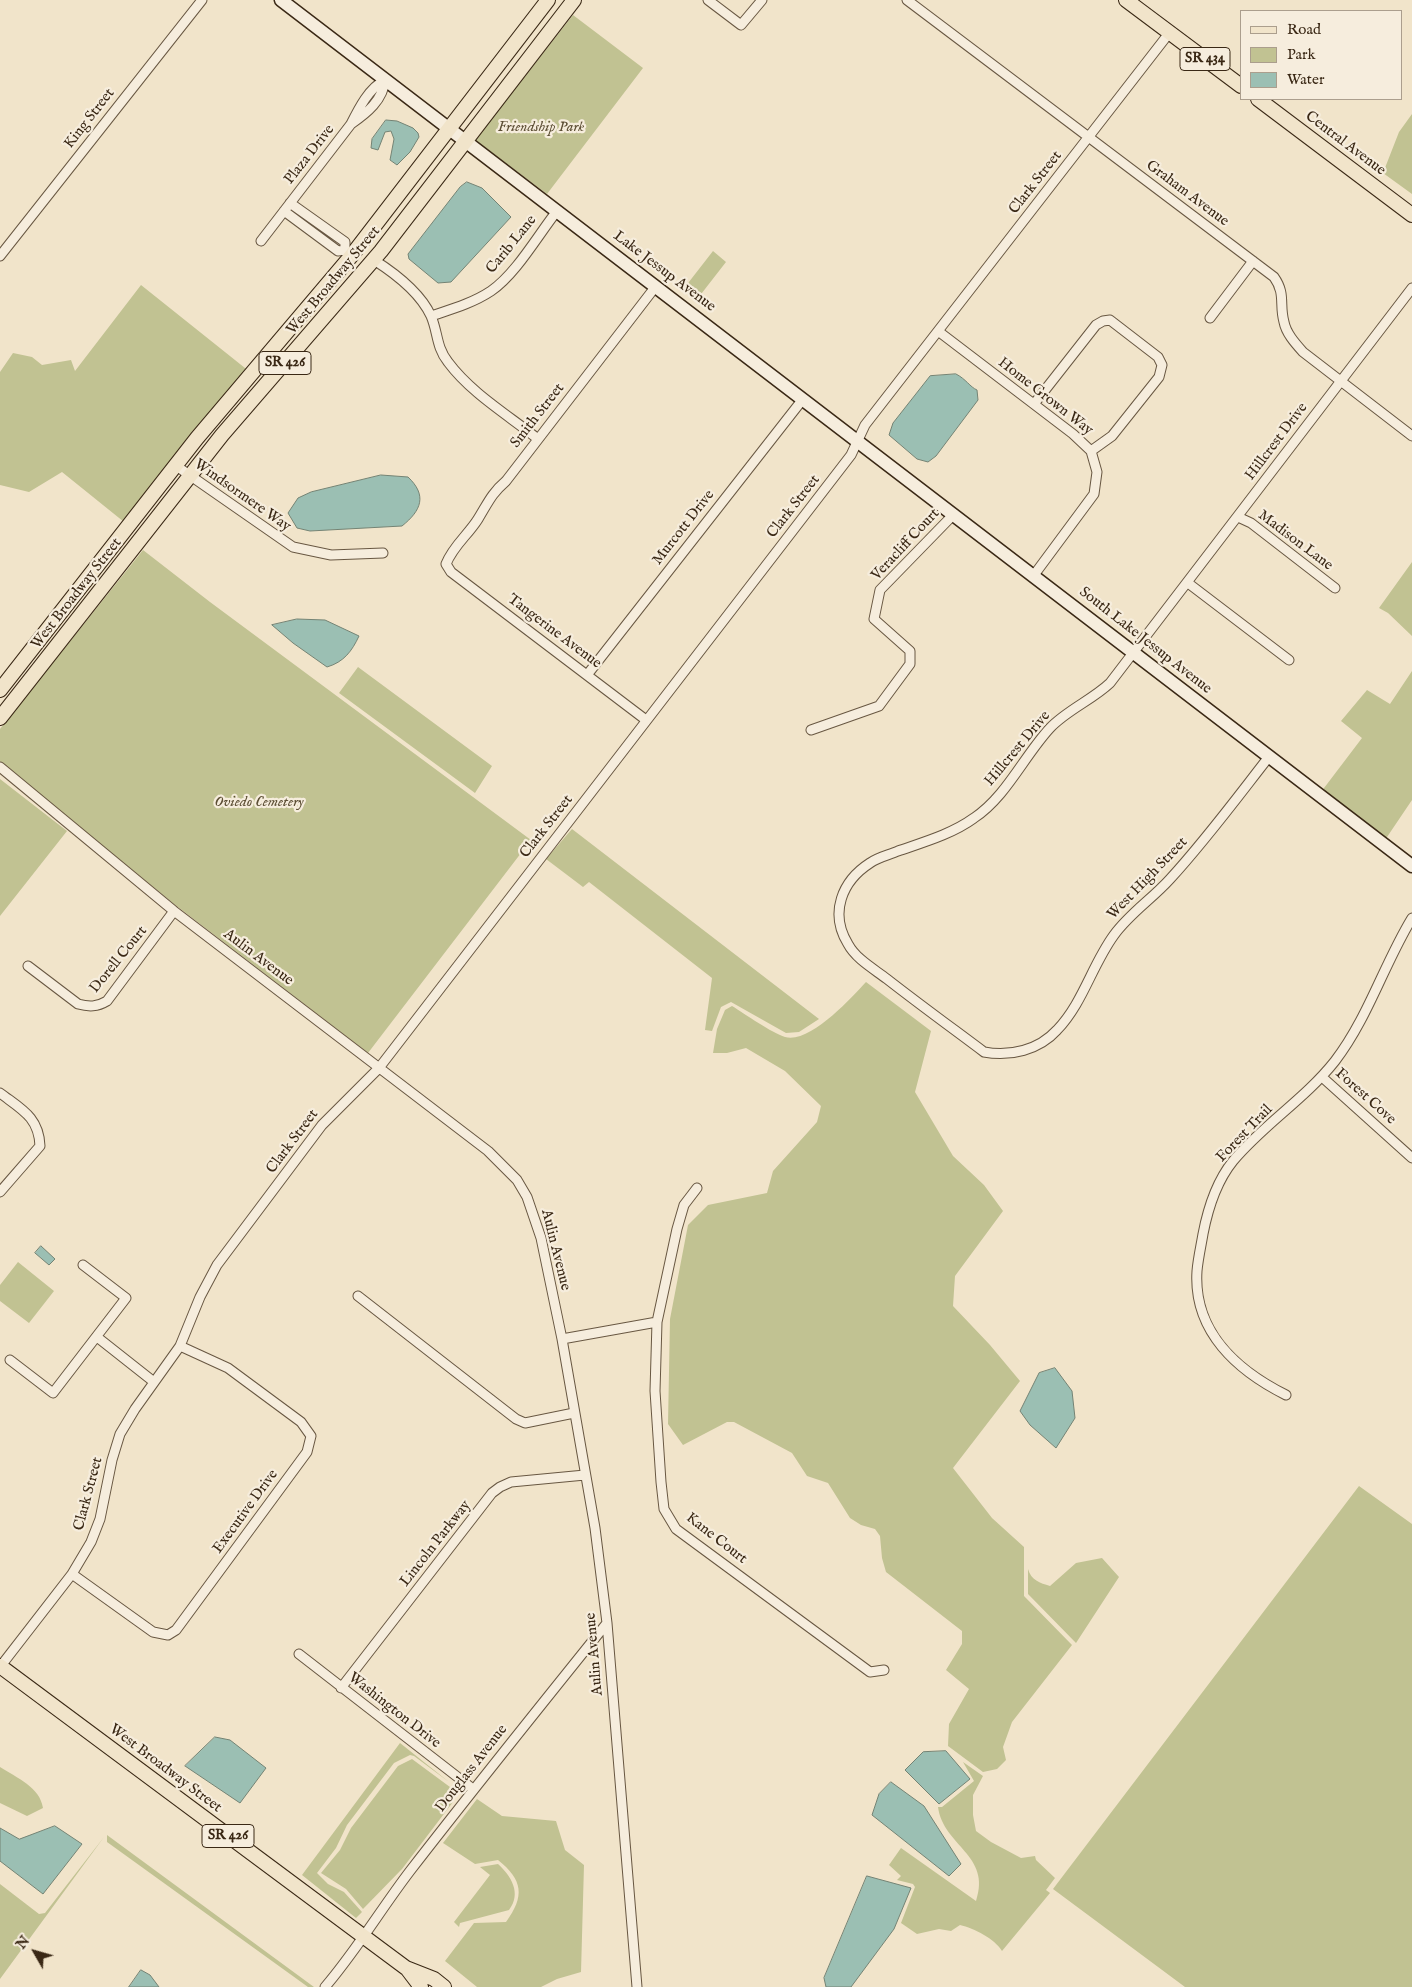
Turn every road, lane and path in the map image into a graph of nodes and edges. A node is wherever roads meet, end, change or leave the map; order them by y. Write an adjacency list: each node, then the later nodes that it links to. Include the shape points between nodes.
1 (202, 0): 22 (street, King Street)
2 (281, 0): 10 (street, Lake Jessup Avenue)
3 (548, 0): 13 (main road, West Broadway Street / SR 426)
4 (574, 0): 15 (main road, West Broadway Street / SR 426)
5 (708, 0): 6 (street, via 741,25)
6 (762, 0)
7 (908, 0): 14 (street, Graham Avenue)
8 (1126, 0): 9 (main road, SR 434)
9 (1170, 32): 11 (main road, SR 434); 14 (street, Clark Street)
10 (385, 80): 13 (street, Lake Jessup Avenue); 16 (street, Plaza Drive, via 384,91 366,114 351,124)
11 (1240, 85)
12 (1259, 100): 19 (main road, Central Avenue)
13 (449, 129): 15 (street, Lake Jessup Avenue); 21 (main road, West Broadway Street / SR 426)
14 (1088, 137): 24 (street, Graham Avenue); 29 (street, Clark Street)
15 (466, 142): 18 (street, Lake Jessup Avenue); 23 (main road, West Broadway Street / SR 426)
16 (290, 203): 17 (street, Plaza Drive); 21 (street, Plaza Drive, via 345,242)
17 (284, 211): 20 (street, Plaza Drive); 21 (street, via 338,251)
18 (556, 211): 25 (street, Lake Jessup Avenue); 27 (street, Carib Lane, via 493,290)
19 (1412, 215)
20 (260, 241)
21 (349, 253): 37 (main road, West Broadway Street / SR 426)
22 (0, 256)
23 (374, 260): 27 (street, via 415,293); 38 (main road, West Broadway Street / SR 426)
24 (1253, 261): 28 (street); 30 (street, Graham Avenue, via 1274,277 1282,288 1284,323 1292,340)
25 (656, 286): 31 (street, Lake Jessup Avenue); 34 (street, Smith Street)
26 (1412, 288): 30 (street, Hillcrest Drive)
27 (431, 316): 34 (street, via 436,341 461,379)
28 (1210, 318)
29 (938, 331): 32 (street, Home Grown Way); 35 (street, Clark Street, via 865,425)
30 (1340, 382): 33 (street, Graham Avenue); 40 (street, Hillcrest Drive)
31 (803, 398): 35 (street, Lake Jessup Avenue); 48 (street, Murcott Drive)
32 (1034, 404): 36 (street, Home Grown Way); 36 (street, via 1096,325 1103,321 1110,320 1158,357 1162,365 1159,377 1112,436)
33 (1412, 436)
34 (538, 438): 42 (street, Smith Street, via 506,481 485,502 478,519 450,553)
35 (859, 441): 39 (street, South Lake Jessup Avenue); 51 (street, Clark Street)
36 (1091, 451): 43 (street, Home Grown Way, via 1097,472 1094,494)
37 (175, 466): 38 (street, Windsormere Way); 49 (main road, West Broadway Street / SR 426)
38 (190, 476): 41 (street, Windsormere Way, via 293,547 331,555); 50 (main road, West Broadway Street / SR 426)
39 (954, 514): 43 (street, South Lake Jessup Avenue); 52 (street, Veracliff Court, via 880,590 874,619 910,651 910,664 879,706)
40 (1238, 517): 44 (street, Hillcrest Drive); 45 (street, Madison Lane, via 1251,523)
41 (383, 553)
42 (446, 564): 48 (street, Tangerine Avenue, via 452,572)
43 (1034, 575): 46 (street, South Lake Jessup Avenue)
44 (1188, 582): 46 (street, Hillcrest Drive); 47 (street)
45 (1335, 588)
46 (1135, 652): 53 (street, South Lake Jessup Avenue); 59 (street, Hillcrest Drive, via 1098,695 1050,728 990,806 956,829 872,861 855,873 844,888 839,908 847,943 865,962)
47 (1289, 660)
48 (587, 675): 51 (street, Tangerine Avenue)
49 (0, 690)
50 (0, 718)
51 (646, 720): 60 (street, Clark Street)
52 (811, 730)
53 (1268, 758): 55 (street, South Lake Jessup Avenue); 59 (street, West High Street, via 1169,881 1134,911 1114,936 1095,964 1073,1010 1057,1031 1018,1052 1000,1055 984,1052)
54 (0, 767): 56 (street, Aulin Avenue)
55 (1412, 866)
56 (174, 912): 58 (street, Dorell Court, via 100,1006 78,1004); 60 (street, Aulin Avenue)
57 (1412, 918): 61 (street, Forest Trail, via 1365,1013)
58 (28, 966)
59 (931, 1013)
60 (379, 1068): 70 (street, Aulin Avenue, via 488,1151 517,1180 527,1197 541,1238); 71 (street, Clark Street, via 322,1125 218,1265 200,1297)
61 (1322, 1077): 63 (street, Forest Cove); 74 (street, Forest Trail, via 1252,1141 1219,1182 1207,1214 1197,1272 1198,1292 1205,1317 1230,1357 1260,1382)
62 (0, 1093): 65 (street, via 31,1117 39,1131 40,1146)
63 (1412, 1158)
64 (698, 1188): 68 (street, Kane Court, via 684,1205 679,1221)
65 (0, 1192)
66 (83, 1265): 69 (street, via 126,1298)
67 (358, 1296): 75 (street, via 516,1419 525,1423)
68 (657, 1322): 70 (street); 81 (street, Kane Court, via 655,1391 661,1482 664,1509 676,1529 870,1672)
69 (96, 1337): 72 (street, via 53,1393); 73 (street)
70 (562, 1339): 75 (street, Aulin Avenue)
71 (180, 1346): 73 (street, Clark Street); 77 (street, Executive Drive, via 228,1368 301,1422 311,1436 307,1452 176,1630 168,1635 153,1632)
72 (10, 1360)
73 (154, 1382): 77 (street, Clark Street, via 120,1434 100,1519)
74 (1286, 1395)
75 (574, 1413): 76 (street, Aulin Avenue)
76 (586, 1476): 78 (street, Aulin Avenue); 82 (street, Lincoln Parkway, via 512,1482 492,1493)
77 (72, 1574): 80 (street, Clark Street)
78 (607, 1623): 83 (street, Douglass Avenue); 89 (street, Aulin Avenue)
79 (299, 1654): 82 (street, Washington Drive)
80 (0, 1666): 84 (main road, West Broadway Street / SR 426)
81 (884, 1670)
82 (342, 1688): 83 (street, Washington Drive)
83 (473, 1789): 84 (street, Douglass Avenue)
84 (363, 1936): 85 (main road, West Broadway Street / SR 426); 86 (street, Douglass Avenue)
85 (407, 1969): 87 (main road, West Broadway Street / SR 426); 88 (main road, West Broadway Street / SR 426, via 434,1979)
86 (325, 1987)
87 (421, 1987)
88 (444, 1987)
89 (637, 1987)

